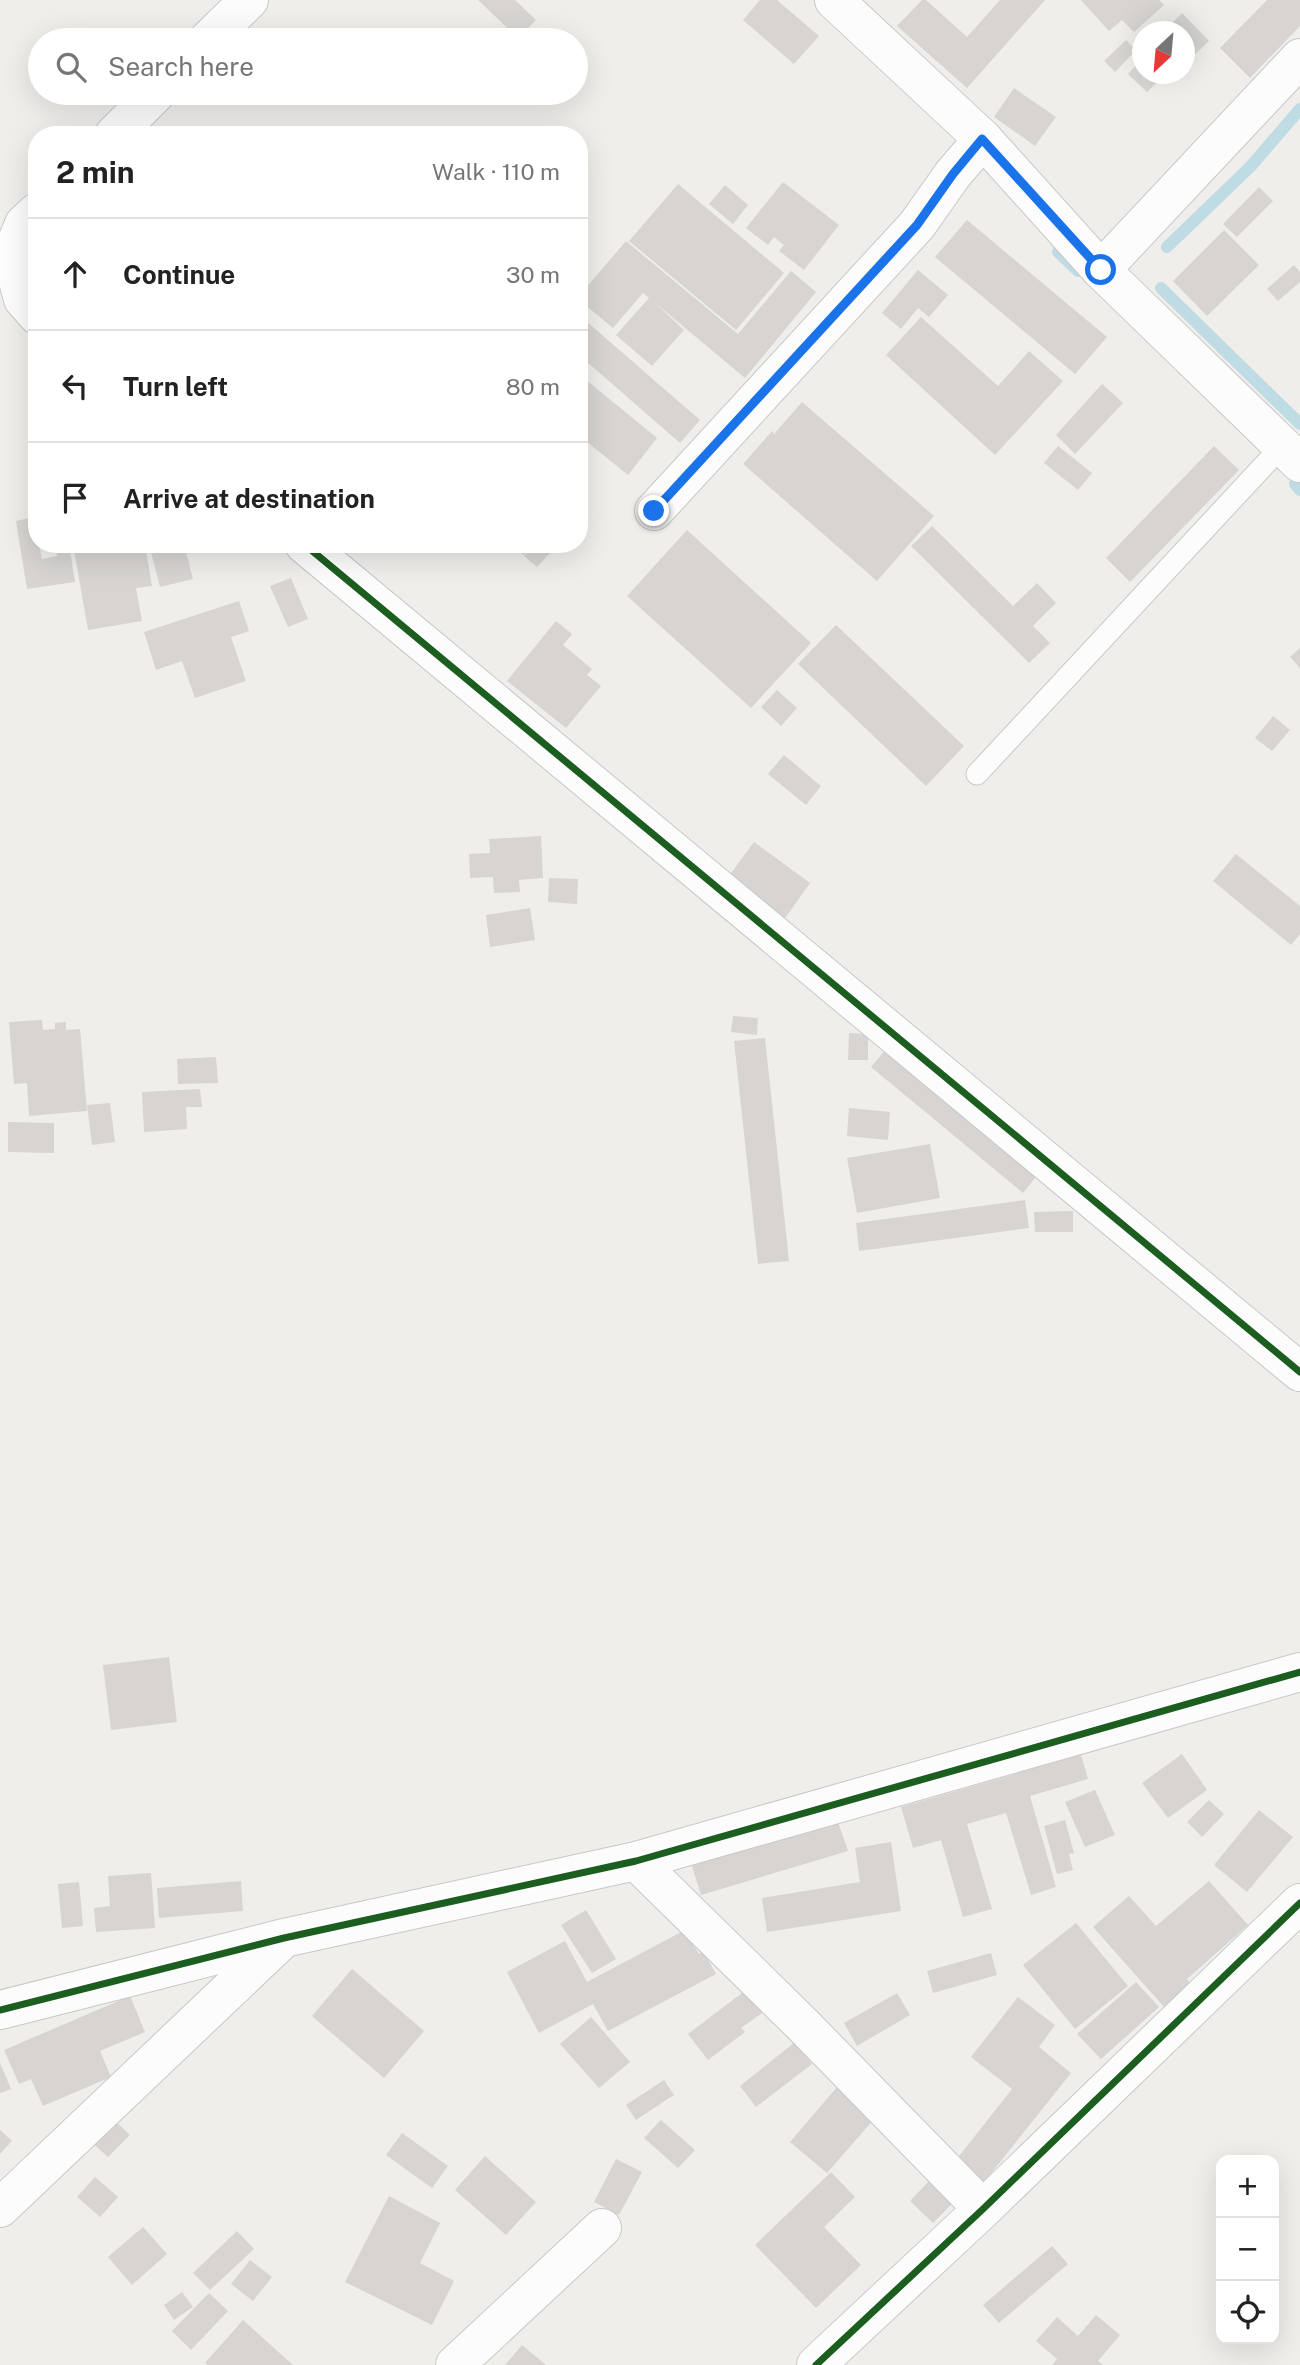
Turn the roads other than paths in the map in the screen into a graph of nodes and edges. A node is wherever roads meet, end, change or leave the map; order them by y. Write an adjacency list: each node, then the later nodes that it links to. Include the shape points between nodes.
1 (249, 0): 3 (street)
2 (834, 0): 7 (street)
3 (220, 28)
4 (1300, 58): 9 (street)
5 (144, 105): 6 (street)
6 (123, 126)
7 (982, 139): 9 (street); 12 (street, via 917,225)
8 (28, 220): 10 (street, via 11,255)
9 (1101, 270): 11 (street)
10 (28, 305)
11 (1291, 454): 14 (lane)
12 (654, 511)
13 (315, 553): 15 (street)
14 (977, 774)
15 (1300, 1372)
16 (1300, 1672): 17 (street)
17 (636, 1861): 19 (street); 22 (street)
18 (1300, 1903): 22 (street)
19 (284, 1938): 20 (street); 21 (street)
20 (0, 2010)
21 (0, 2208)
22 (983, 2209): 25 (street)
23 (602, 2228): 24 (street)
24 (455, 2365)
25 (816, 2365)

